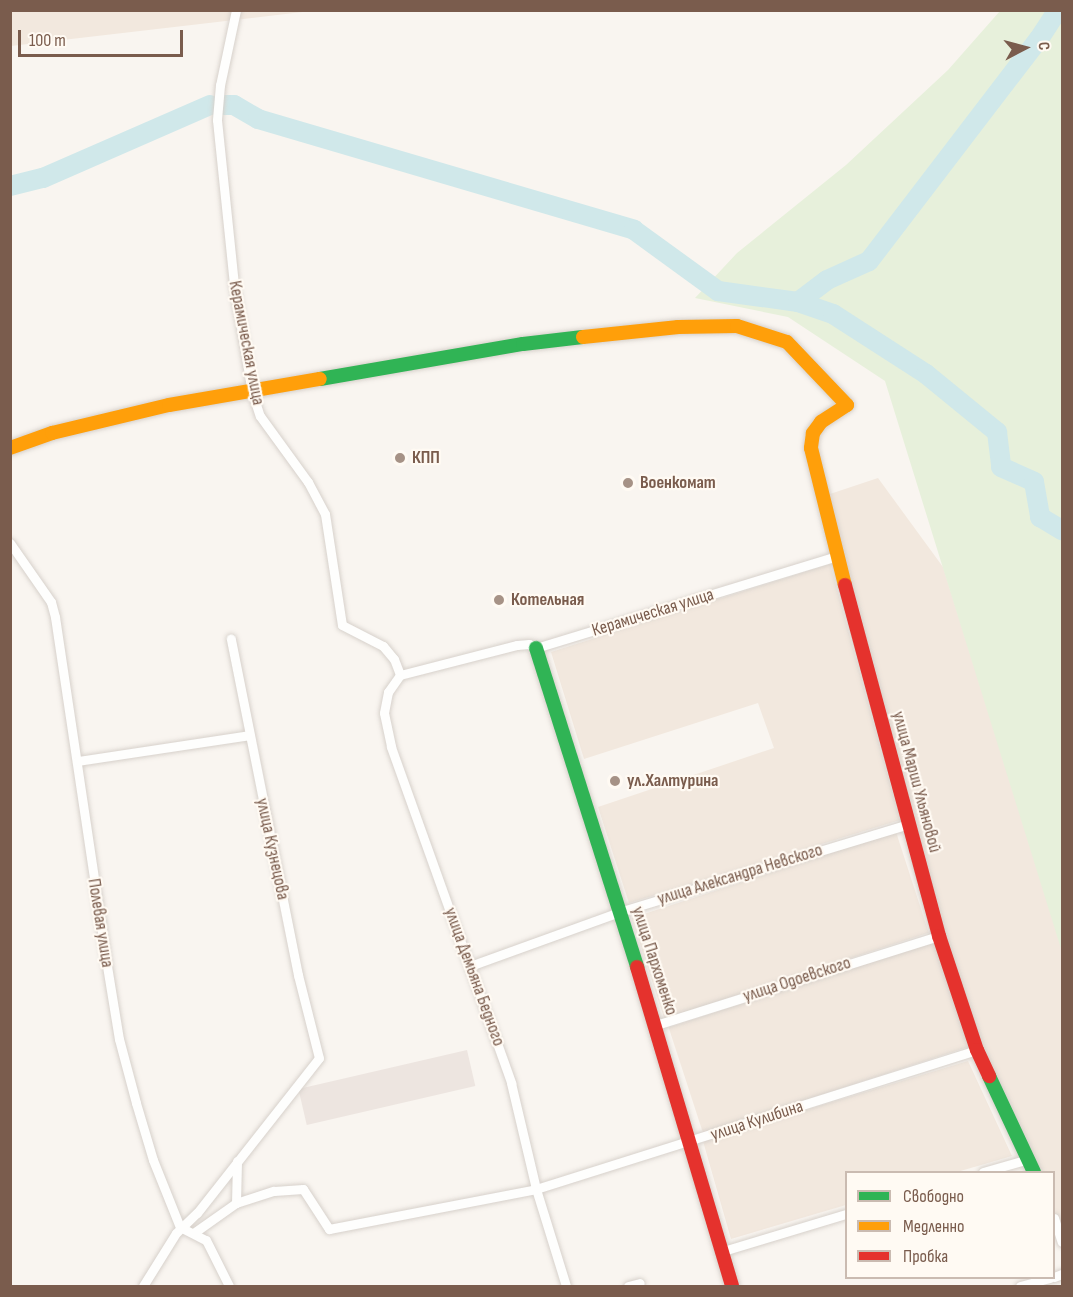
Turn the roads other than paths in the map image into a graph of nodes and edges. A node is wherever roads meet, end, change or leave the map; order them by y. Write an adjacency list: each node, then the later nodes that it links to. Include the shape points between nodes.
1 (236, 10): 2 (street, Керамическая улица, via 220,85 218,153)
2 (252, 392): 3 (street, via 111,418); 5 (street, улица Марии Ульяновой, via 523,344 678,327 737,326 787,342 847,405 821,422 811,441 820,496); 8 (street, Керамическая улица, via 260,416 308,482 325,514 342,625 383,646)
3 (10, 448)
4 (10, 543): 10 (street, Полевая улица, via 51,602)
5 (837, 556): 7 (street, Керамическая улица); 11 (street, улица Марии Ульяновой)
6 (231, 639): 9 (street, улица Кузнецова)
7 (536, 648): 8 (street, Керамическая улица, via 517,645); 12 (street, улица Пархоменко)
8 (400, 675): 14 (street, улица Демьяна Бедного, via 388,692 386,729)
9 (249, 735): 10 (street); 19 (street, улица Кузнецова, via 298,975 320,1058)
10 (78, 761): 26 (street, Полевая улица, via 87,843 119,1039 153,1160)
11 (909, 824): 12 (street, улица Александра Невского); 13 (street, улица Марии Ульяновой)
12 (619, 912): 14 (street, улица Александра Невского); 15 (street, улица Пархоменко)
13 (939, 936): 15 (street, улица Одоевского); 16 (street, улица Марии Ульяновой)
14 (470, 966): 22 (street, улица Демьяна Бедного, via 512,1083)
15 (656, 1025): 17 (street, улица Пархоменко)
16 (977, 1050): 17 (street, улица Кулибина); 18 (street, улица Марии Ульяновой)
17 (688, 1143): 22 (street, улица Кулибина); 29 (street, улица Пархоменко)
18 (1029, 1159): 20 (street); 21 (street, улица Марии Ульяновой)
19 (237, 1161): 23 (street); 26 (street, via 197,1213)
20 (990, 1171)
21 (1033, 1171)
22 (536, 1189): 23 (street, улица Кулибина, via 329,1229 303,1189 273,1191); 34 (street, улица Демьяна Бедного)
23 (236, 1203): 27 (street)
24 (845, 1214): 29 (street)
25 (1055, 1223): 28 (street)
26 (180, 1227): 27 (street); 32 (street)
27 (195, 1232): 33 (street, via 206,1240)
28 (1062, 1242)
29 (720, 1252): 36 (street, улица Пархоменко)
30 (1046, 1279): 37 (street)
31 (640, 1283): 35 (street)
32 (143, 1287)
33 (229, 1287)
34 (566, 1287)
35 (628, 1287)
36 (732, 1287)
37 (1020, 1287)

